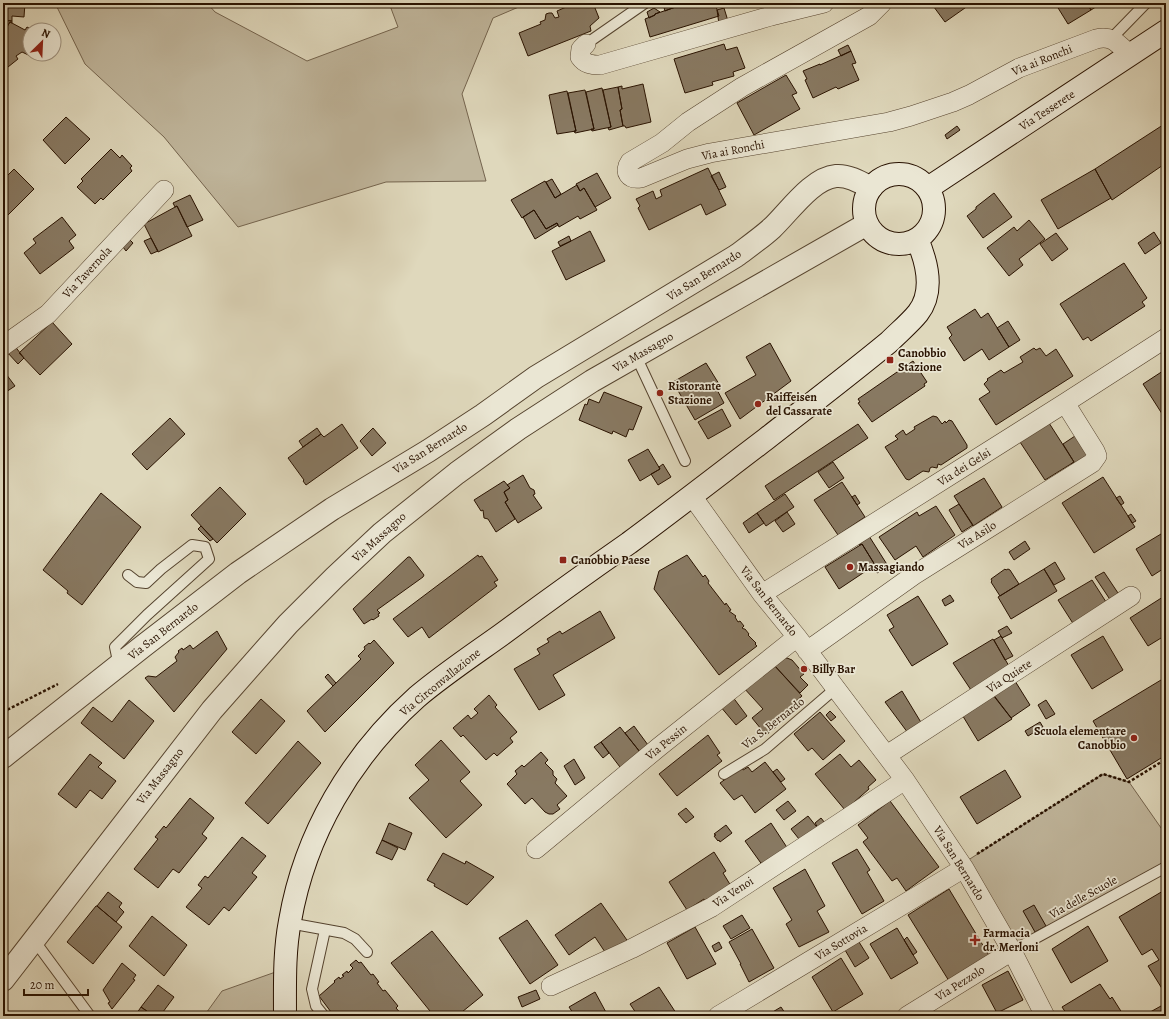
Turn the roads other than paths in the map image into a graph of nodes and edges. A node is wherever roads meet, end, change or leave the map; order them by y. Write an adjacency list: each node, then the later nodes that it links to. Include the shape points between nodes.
1 (645, 3): 7 (lane)
2 (824, 3): 7 (street, via 600,65 587,63 580,57 581,49)
3 (882, 3): 6 (street, Via ai Ronchi, via 868,16 742,87 688,122 662,143 634,158 626,167 627,172 636,179 710,153 911,116 969,95 1019,68 1083,43 1103,37)
4 (1146, 3): 6 (lane)
5 (1166, 31): 8 (street, Via Tesserete)
6 (1112, 38): 8 (street)
7 (586, 44)
8 (1130, 55): 10 (street, Via Tesserete)
9 (870, 188): 10 (street, via 888,175 899,174 910,175); 12 (street, via 864,205); 24 (street, Via San Bernardo, via 843,176 834,176 819,182 773,227 736,256 536,377 440,443 332,509 238,573)
10 (928, 188): 13 (street, via 934,210 932,221)
11 (164, 190): 15 (street, Via Tavernola, via 48,314)
12 (867, 224): 13 (street, via 885,241 901,244); 16 (street, Via Massagno)
13 (917, 239): 19 (street, via 928,280 926,298 917,314 880,350)
14 (1166, 338): 17 (street, Via dei Gelsi)
15 (3, 346)
16 (636, 356): 18 (lane); 35 (street, Via Massagno, via 518,429 463,469 382,533 335,577 278,635 212,710)
17 (1065, 403): 21 (street, Via dei Gelsi); 23 (street, Via Asilo, via 1095,451 1095,460)
18 (685, 461)
19 (692, 496): 21 (street, Via San Bernardo); 33 (street, Via Circonvallazione, via 446,675 418,697 378,736 350,773 323,818 305,861)
20 (128, 575): 24 (lane, via 137,582 146,583 192,545 205,547 209,559 115,647)
21 (762, 594): 23 (street, Via San Bernardo)
22 (1131, 596): 26 (street, Via Quiete)
23 (802, 644): 25 (street, Via San Bernardo); 30 (street, Via Pessin, via 659,747)
24 (119, 666): 27 (street, Via San Bernardo)
25 (836, 688): 26 (street, Via San Bernardo); 28 (lane, Via S. Bernardo, via 766,749)
26 (887, 755): 29 (street, Via San Bernardo)
27 (3, 757)
28 (724, 774)
29 (905, 780): 31 (street, Via San Bernardo); 39 (street, Via Venoi, via 712,907 631,949)
30 (536, 849)
31 (963, 866): 36 (street, Via San Bernardo); 43 (street, Via Sottovia)
32 (1166, 867): 36 (lane, Via delle Scuole)
33 (289, 923): 34 (lane); 41 (street, Via Circonvallazione, via 284,969)
34 (325, 930): 37 (lane, via 352,936); 42 (lane, via 312,990 316,1006)
35 (34, 940): 38 (street, Via Massagno); 40 (lane)
36 (1012, 951): 44 (street, Via Pezzolo); 45 (street, Via San Bernardo)
37 (367, 952)
38 (3, 980)
39 (551, 986)
40 (90, 1016)
41 (285, 1016)
42 (324, 1016)
43 (718, 1016)
44 (907, 1016)
45 (1045, 1016)

